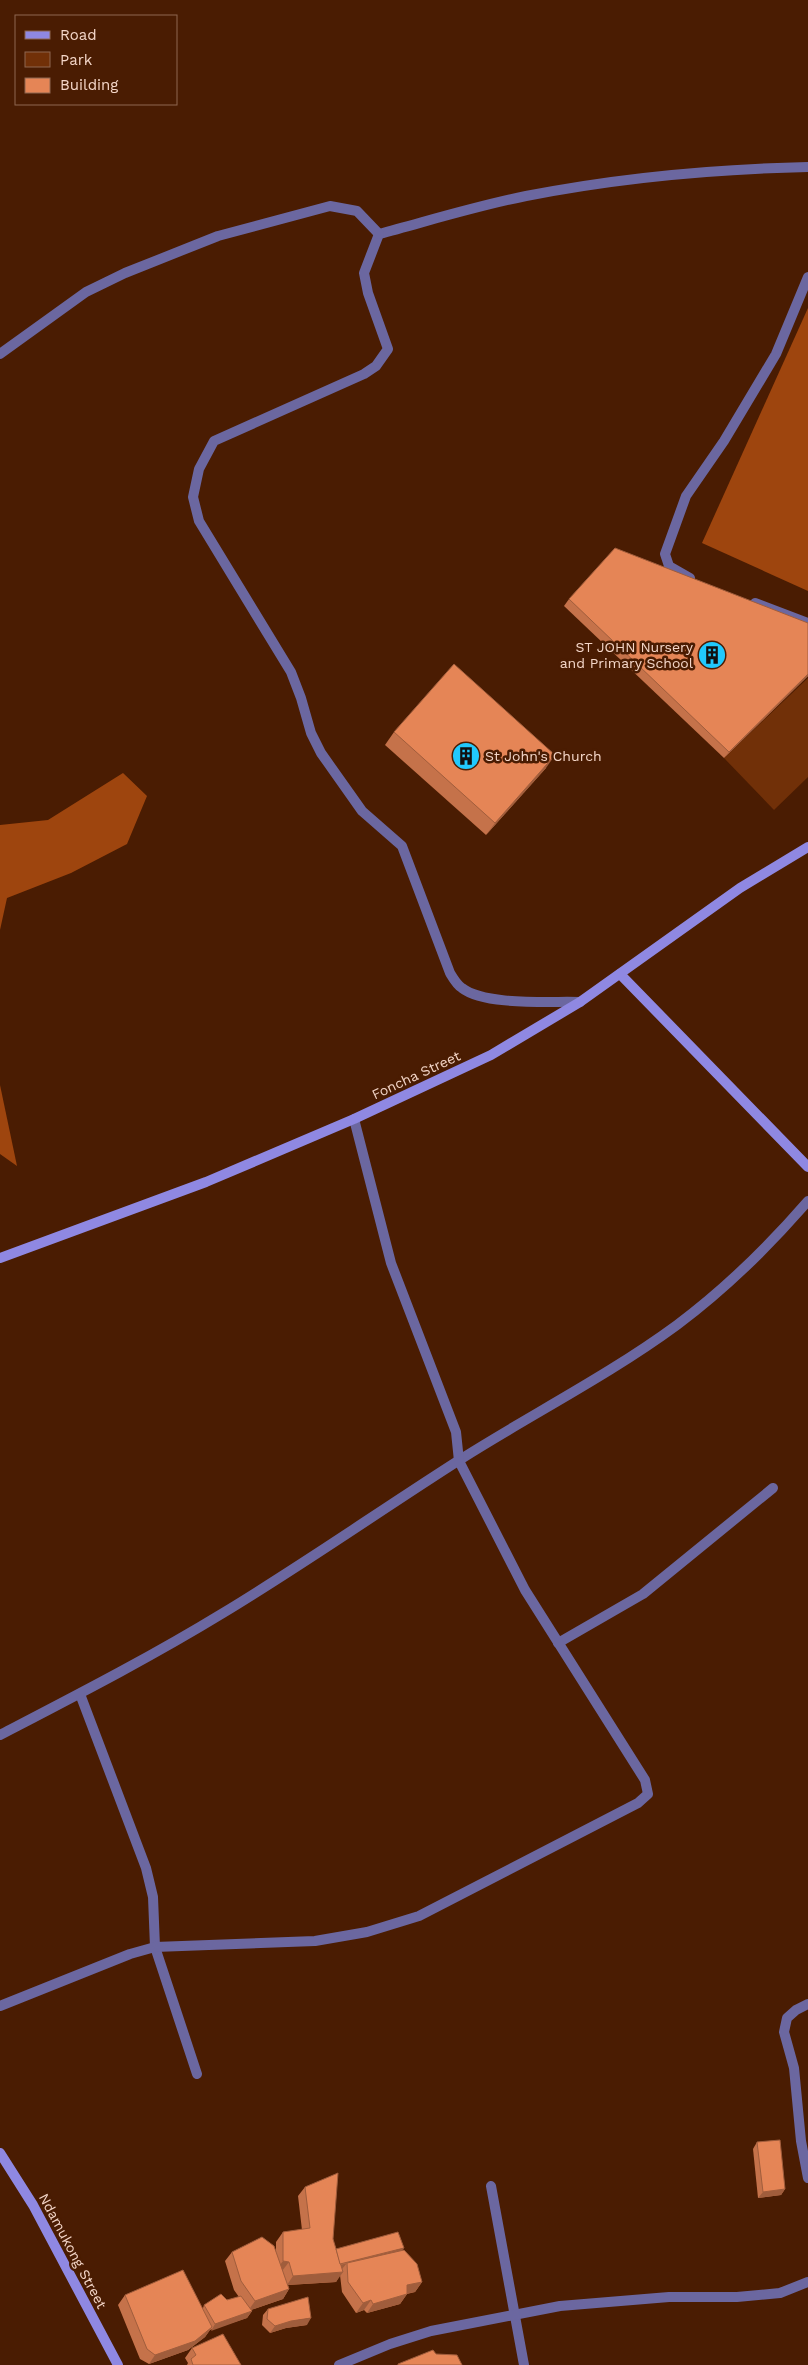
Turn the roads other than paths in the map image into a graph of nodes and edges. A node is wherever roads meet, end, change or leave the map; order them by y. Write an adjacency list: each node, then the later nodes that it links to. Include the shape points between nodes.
1 (808, 167): 2 (street, via 751,168 651,178 527,196)
2 (379, 234): 4 (street, via 356,211 330,206 218,236 86,292); 10 (street, via 364,273 388,349 376,366 364,374 214,441 199,469 193,497 199,521 290,672 321,753 362,811 402,846 450,973 461,988 493,999)
3 (808, 277): 5 (street, via 776,354 724,441 686,496 665,554 669,566)
4 (0, 354)
5 (698, 581)
6 (742, 598): 7 (street)
7 (808, 623)
8 (808, 848): 9 (main road, Foncha Street, via 740,888)
9 (620, 974): 10 (main road, Foncha Street); 12 (main road)
10 (580, 1002): 11 (main road, Foncha Street, via 491,1055)
11 (354, 1119): 14 (main road, Foncha Street, via 197,1186); 15 (street, via 391,1263 456,1432)
12 (808, 1167)
13 (808, 1201): 15 (street, via 741,1270 677,1325)
14 (0, 1258)
15 (459, 1461): 17 (street, via 525,1590); 18 (street, via 222,1614)
16 (773, 1488): 17 (street, via 643,1594)
17 (558, 1643): 20 (street, via 645,1780 648,1794 638,1803 419,1916 367,1932 315,1940)
18 (80, 1694): 19 (street); 20 (street, via 146,1868 152,1897)
19 (0, 1735)
20 (155, 1947): 22 (street); 23 (street)
21 (808, 2004): 25 (street, via 787,2018 784,2032 794,2068)
22 (0, 2006)
23 (198, 2074)
24 (0, 2153): 29 (main road, Ndamukong Street, via 34,2205)
25 (808, 2178)
26 (491, 2186): 28 (street)
27 (808, 2282): 28 (street, via 780,2293 736,2297 669,2296 560,2306)
28 (515, 2316): 30 (street, via 431,2331); 31 (street)
29 (118, 2365)
30 (339, 2365)
31 (524, 2365)

